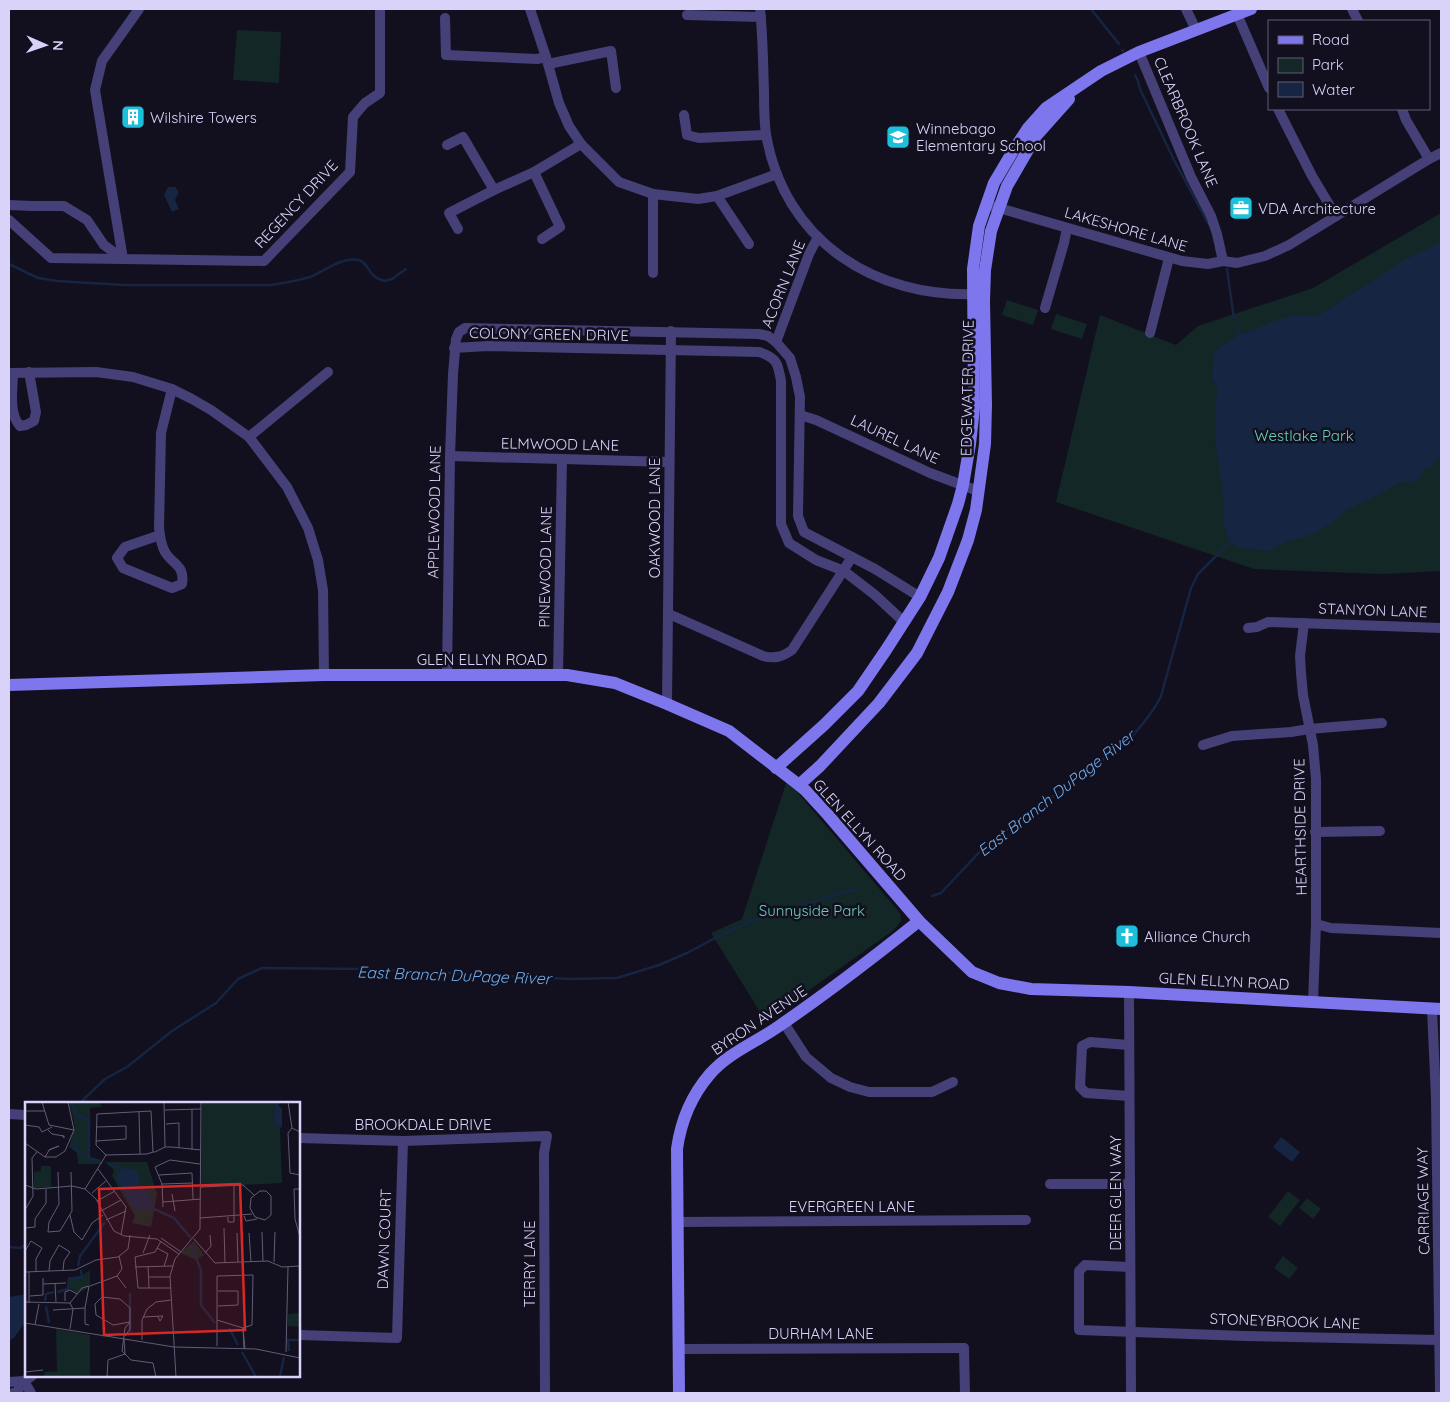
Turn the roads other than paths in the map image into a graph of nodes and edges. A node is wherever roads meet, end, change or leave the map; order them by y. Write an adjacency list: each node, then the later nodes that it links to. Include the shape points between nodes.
1 (139, 9): 38 (street, via 102,61 95,90)
2 (380, 9): 38 (street, REGENCY DRIVE, via 380,93 353,117 350,172 264,261)
3 (530, 9): 12 (street)
4 (1186, 9): 10 (street)
5 (1251, 9): 7 (street, EDGEWATER DRIVE)
6 (760, 13): 8 (street); 18 (street)
7 (1237, 14): 10 (street, EDGEWATER DRIVE); 13 (street)
8 (687, 15)
9 (446, 18): 12 (street, via 446,55)
10 (1196, 30): 11 (street, EDGEWATER DRIVE)
11 (1139, 52): 29 (street, EDGEWATER DRIVE, via 1084,82 1046,108 1028,128 994,183); 39 (street, CLEARBROOK LANE, via 1191,177 1211,216)
12 (547, 61): 14 (street, via 611,52); 20 (street, via 559,103)
13 (1268, 86)
14 (616, 88)
15 (1279, 110): 30 (street)
16 (1402, 110): 22 (street)
17 (684, 115): 18 (street, via 687,135 699,138)
18 (766, 135): 24 (street)
19 (447, 144): 25 (street, via 463,137)
20 (580, 144): 23 (street); 26 (street, via 619,182)
21 (1441, 153): 22 (street, LAKESHORE LANE)
22 (1429, 160): 30 (street, LAKESHORE LANE)
23 (534, 172): 25 (street); 35 (street, via 560,227)
24 (777, 174): 27 (street); 34 (street, via 795,209)
25 (494, 190): 33 (street, via 449,213)
26 (653, 194): 27 (street, via 698,199); 40 (street)
27 (717, 196): 36 (street)
28 (9, 205): 38 (street, via 64,206 87,220 104,245)
29 (993, 206): 32 (street, LAKESHORE LANE); 41 (street, EDGEWATER DRIVE, via 979,226 973,269)
30 (1336, 216): 39 (street, LAKESHORE LANE, via 1278,251 1237,263)
31 (9, 220): 38 (street, REGENCY DRIVE, via 50,258)
32 (1067, 228): 37 (street, LAKESHORE LANE); 42 (street)
33 (458, 229)
34 (818, 237): 41 (street, via 850,263 890,282 942,293); 45 (street, ACORN LANE)
35 (542, 239)
36 (749, 244)
37 (1168, 258): 39 (street, LAKESHORE LANE, via 1208,264); 44 (street)
38 (123, 259)
39 (1223, 261)
40 (653, 273)
41 (978, 294): 57 (street, EDGEWATER DRIVE, via 974,408); 58 (street, EDGEWATER DRIVE, via 986,405 985,444)
42 (1045, 308)
43 (671, 331): 45 (street, COLONY GREEN DRIVE, via 758,334); 46 (street, COLONY GREEN DRIVE, via 465,328 459,332); 47 (street, OAKWOOD LANE)
44 (1150, 333)
45 (776, 342): 52 (street, via 790,358 800,397)
46 (454, 348): 47 (street, COLONY GREEN DRIVE); 54 (street, APPLEWOOD LANE)
47 (670, 350): 56 (street, OAKWOOD LANE); 61 (street, COLONY GREEN DRIVE, via 759,352 771,356 778,368 780,381 781,524 790,543 816,560)
48 (29, 372): 50 (street); 50 (street, via 36,412 34,421 26,426 20,426 14,420); 51 (street, via 96,372 133,377)
49 (328, 372): 53 (street)
50 (11, 373)
51 (172, 389): 53 (street, via 211,410); 59 (street, via 160,440)
52 (800, 415): 57 (street, LAUREL LANE); 60 (street, via 798,516 804,532)
53 (249, 437): 68 (street, via 287,487 311,536 323,590)
54 (450, 456): 55 (street, ELMWOOD LANE); 70 (street, APPLEWOOD LANE)
55 (562, 459): 56 (street, ELMWOOD LANE); 69 (street, PINEWOOD LANE)
56 (669, 462): 63 (street, OAKWOOD LANE)
57 (963, 485): 58 (street, LAUREL LANE); 62 (street, EDGEWATER DRIVE, via 939,558)
58 (978, 491): 77 (street, EDGEWATER DRIVE, via 965,550 917,653 879,703)
59 (160, 535): 59 (street, via 166,554 178,565 183,576 182,584 172,588 123,568 117,558 125,547)
60 (852, 557): 61 (street); 62 (street)
61 (844, 571): 63 (street, via 792,650 774,658); 64 (street, COLONY GREEN DRIVE)
62 (920, 597): 64 (street, EDGEWATER DRIVE)
63 (669, 614): 72 (street, OAKWOOD LANE)
64 (904, 622): 76 (street, EDGEWATER DRIVE, via 858,691)
65 (1304, 623): 66 (street, STANYON LANE, via 1268,622); 67 (street, STANYON LANE); 74 (street, HEARTHSIDE DRIVE, via 1300,656)
66 (1248, 628)
67 (1441, 628)
68 (324, 675): 70 (street, GLEN ELLYN ROAD); 71 (street, GLEN ELLYN ROAD)
69 (558, 675): 70 (street, GLEN ELLYN ROAD); 72 (street, GLEN ELLYN ROAD, via 615,683)
70 (447, 676)
71 (9, 684)
72 (667, 704): 76 (street, GLEN ELLYN ROAD, via 729,731)
73 (1382, 723): 74 (street)
74 (1309, 729): 75 (street, via 1232,736); 79 (street, HEARTHSIDE DRIVE, via 1316,779)
75 (1203, 745)
76 (776, 768): 77 (street, GLEN ELLYN ROAD)
77 (799, 785): 80 (street, GLEN ELLYN ROAD)
78 (1380, 831): 79 (street)
79 (1315, 832): 81 (street, HEARTHSIDE DRIVE)
80 (919, 921): 83 (street, GLEN ELLYN ROAD, via 972,972 999,984 1031,989); 86 (street, BYRON AVENUE)
81 (1316, 924): 82 (street, via 1331,928); 84 (street, HEARTHSIDE DRIVE)
82 (1441, 933)
83 (1129, 992): 84 (street, GLEN ELLYN ROAD); 87 (street, DEER GLEN WAY)
84 (1313, 1002): 85 (street, GLEN ELLYN ROAD)
85 (1437, 1009): 102 (street, CARRIAGE WAY)
86 (784, 1023): 88 (street, via 806,1057 831,1078 850,1087 869,1092 932,1092); 98 (street, BYRON AVENUE, via 723,1062 703,1082 687,1107 677,1149)
87 (1129, 1045): 89 (street, DEER GLEN WAY); 89 (street, via 1090,1042 1082,1046 1080,1087 1086,1093)
88 (953, 1082)
89 (1129, 1096): 96 (street, DEER GLEN WAY)
90 (9, 1114): 91 (street)
91 (25, 1115)
92 (547, 1136): 94 (street, BROOKDALE DRIVE); 108 (street, TERRY LANE, via 544,1153)
93 (300, 1138): 94 (street, BROOKDALE DRIVE)
94 (403, 1142): 101 (street, DAWN COURT, via 397,1338)
95 (1050, 1184): 96 (street)
96 (1130, 1184): 99 (street, DEER GLEN WAY)
97 (1026, 1220): 98 (street, EVERGREEN LANE)
98 (677, 1222): 103 (street, BYRON AVENUE)
99 (1130, 1267): 100 (street, DEER GLEN WAY); 100 (street, STONEYBROOK LANE, via 1085,1266 1078,1271 1079,1330)
100 (1130, 1331): 102 (street, STONEYBROOK LANE); 111 (street, DEER GLEN WAY)
101 (300, 1335)
102 (1440, 1340): 112 (street, CARRIAGE WAY)
103 (678, 1349): 109 (street, BYRON AVENUE); 110 (street, DURHAM LANE, via 966,1346)
104 (28, 1378): 105 (street); 106 (street); 107 (street)
105 (9, 1382)
106 (13, 1393)
107 (31, 1393)
108 (545, 1393)
109 (679, 1393)
110 (965, 1393)
111 (1130, 1393)
112 (1440, 1393)

